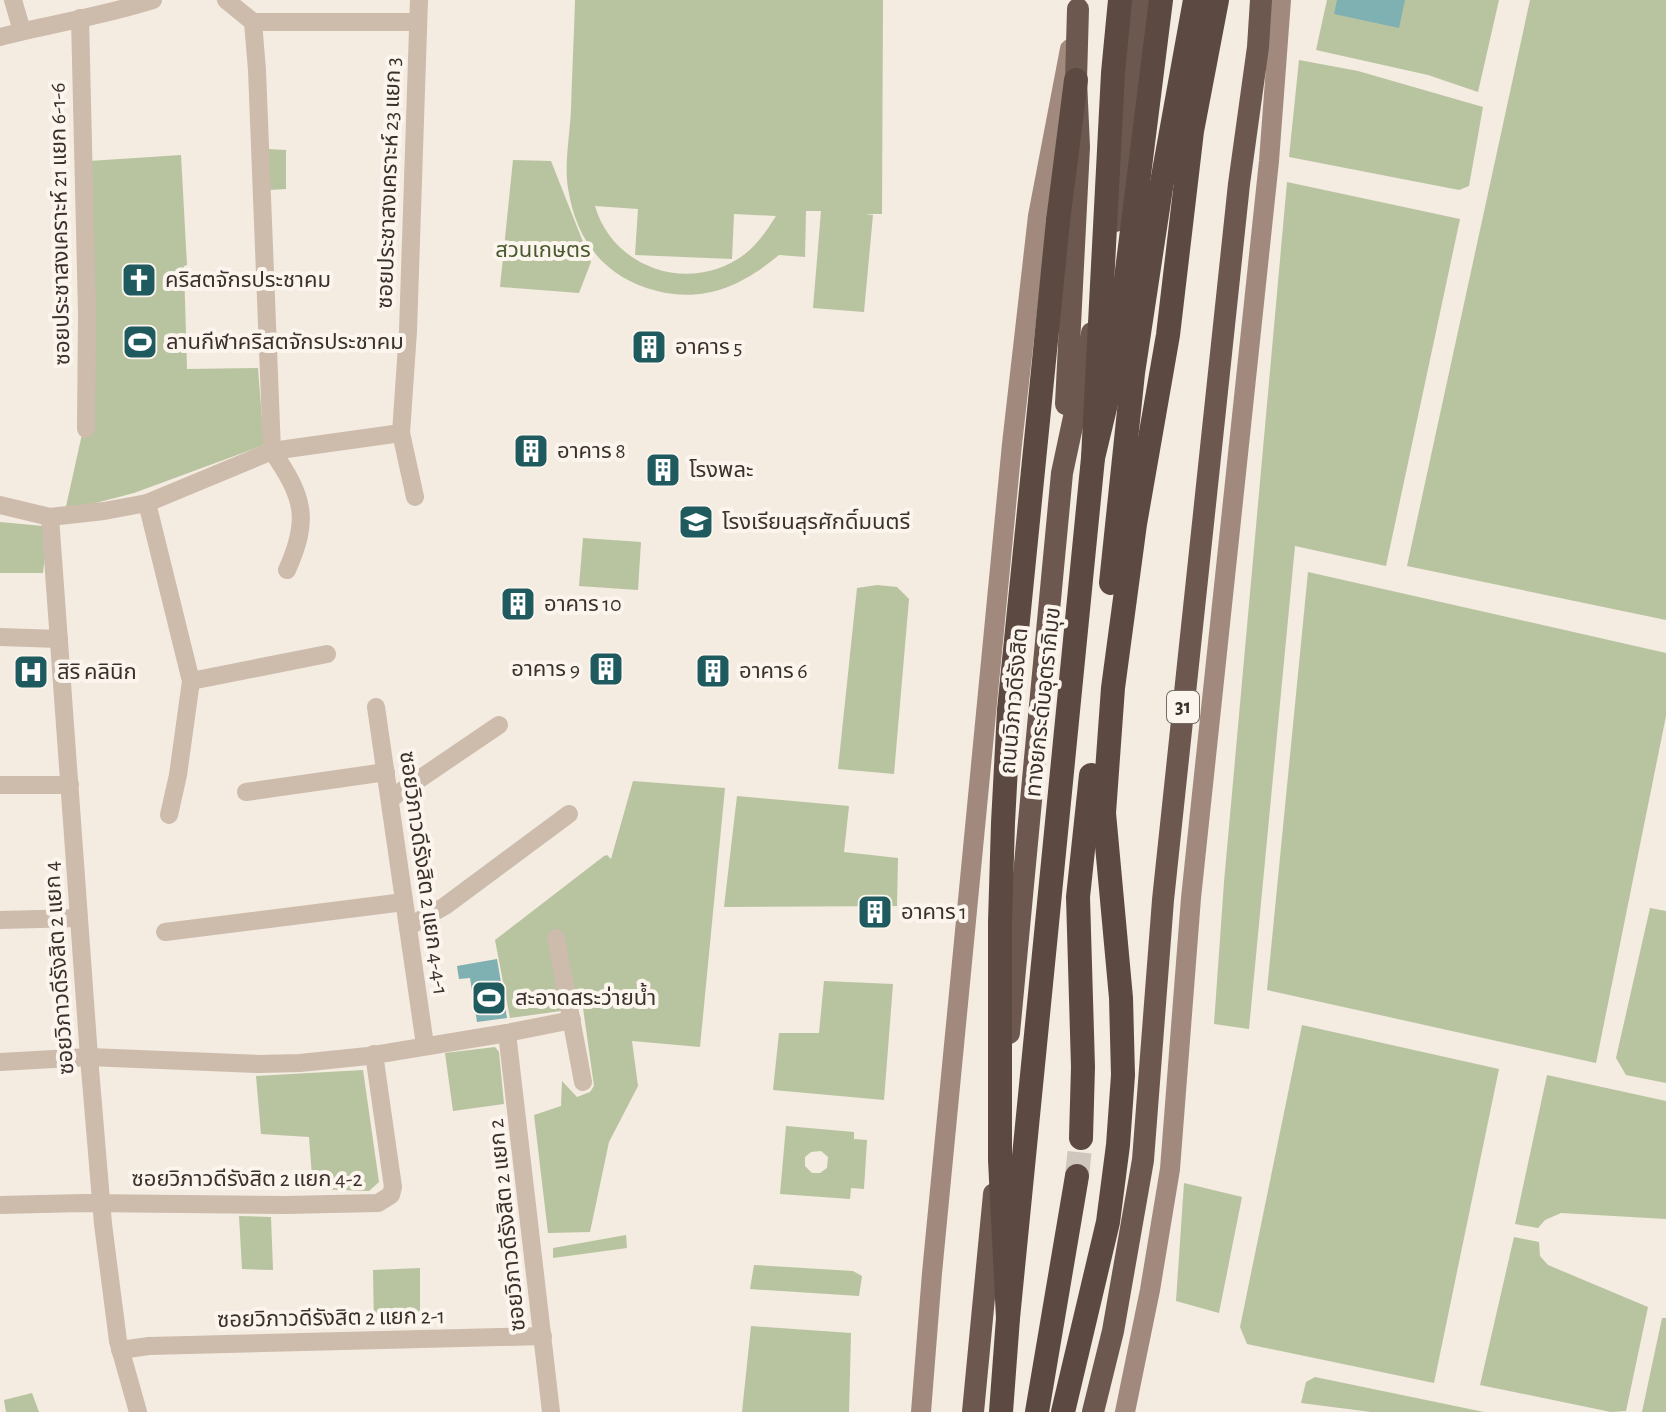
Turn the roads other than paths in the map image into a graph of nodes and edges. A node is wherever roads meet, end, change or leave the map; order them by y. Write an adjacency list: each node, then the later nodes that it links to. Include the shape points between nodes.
1 (13, 0): 16 (street)
2 (153, 0): 13 (street)
3 (226, 0): 14 (street)
4 (419, 0): 15 (street, ซอยประชาสงเคราะห์ 23 แยก 3)
5 (1120, 0): 22 (highway, bridge)
6 (1141, 0): 23 (highway, ถนนวิภาวดีรังสิต, via 1115,222)
7 (1161, 0): 22 (highway, ทางยกระดับอุตราภิมุข, bridge, via 1115,366)
8 (1195, 0): 55 (highway, via 1133,373 1078,897)
9 (1217, 0): 68 (highway, via 1192,131 1168,335 1113,688 1104,813 1123,1075 1108,1222)
10 (1261, 0): 69 (highway, 31, via 1163,900 1143,1160)
11 (1281, 0): 70 (main road, 31, via 1269,161 1191,898 1170,1169)
12 (1078, 4): 18 (highway); 64 (main road, ถนนวิภาวดีรังสิต, via 1038,216 1013,433)
13 (80, 18): 16 (street); 19 (street, ซอยประชาสงเคราะห์ 21 แยก 6-1-6)
14 (253, 22): 15 (street); 21 (street)
15 (417, 22): 20 (street, ซอยประชาสงเคราะห์ 23 แยก 3)
16 (22, 31): 17 (street)
17 (0, 37)
18 (1076, 80): 23 (highway, via 1079,147); 59 (highway, bridge, via 1009,710 1000,922 1000,1160)
19 (86, 429)
20 (401, 433): 21 (street); 24 (street, ซอยประชาสงเคราะห์ 23 แยก 3)
21 (272, 451): 25 (street); 28 (street, via 289,475 299,505 302,530)
22 (1093, 458): 59 (highway, ทางยกระดับอุตราภิมุข, bridge)
23 (1062, 473): 65 (highway, ถนนวิภาวดีรังสิต)
24 (415, 497)
25 (147, 503): 27 (street); 32 (street)
26 (0, 505): 27 (street)
27 (50, 517): 30 (street, ซอยวิภาวดีรังสิต 2 แยก 4)
28 (287, 570)
29 (0, 637): 30 (street)
30 (59, 639): 37 (street, ซอยวิภาวดีรังสิต 2 แยก 4)
31 (327, 654): 32 (street)
32 (191, 681): 41 (street)
33 (376, 707): 35 (street, ซอยวิภาวดีรังสิต 2 แยก 4-4-1)
34 (499, 725): 39 (street)
35 (386, 772): 38 (street); 39 (street, ซอยวิภาวดีรังสิต 2 แยก 4-4-1)
36 (0, 785): 37 (street)
37 (70, 785): 43 (street, ซอยวิภาวดีรังสิต 2 แยก 4)
38 (246, 792)
39 (390, 799): 42 (street, ซอยวิภาวดีรังสิต 2 แยก 4-4-1)
40 (569, 814): 45 (street, via 445,906)
41 (169, 815)
42 (404, 902): 45 (street, ซอยวิภาวดีรังสิต 2 แยก 4-4-1); 46 (street)
43 (79, 918): 44 (street); 52 (street, ซอยวิภาวดีรังสิต 2 แยก 4)
44 (0, 920)
45 (408, 927): 50 (street, ซอยวิภาวดีรังสิต 2 แยก 4-4-1)
46 (165, 932)
47 (556, 938): 48 (street)
48 (572, 1020): 49 (street); 54 (street)
49 (507, 1033): 50 (street); 60 (street, ซอยวิภาวดีรังสิต 2 แยก 2)
50 (425, 1045): 51 (street)
51 (374, 1054): 52 (street, via 259,1064); 57 (street, ซอยวิภาวดีรังสิต 2 แยก 4-2, via 393,1187 385,1200)
52 (89, 1057): 53 (street); 57 (street, ซอยวิภาวดีรังสิต 2 แยก 4)
53 (0, 1062)
54 (583, 1082)
55 (1081, 1138)
56 (1077, 1176): 67 (highway)
57 (102, 1203): 58 (street); 61 (street, ซอยวิภาวดีรังสิต 2 แยก 4)
58 (0, 1205)
59 (1008, 1318): 66 (highway, ทางยกระดับอุตราภิมุข)
60 (543, 1336): 61 (street, ซอยวิภาวดีรังสิต 2 แยก 2-1); 63 (street, ซอยวิภาวดีรังสิต 2 แยก 2)
61 (120, 1350): 62 (street, ซอยวิภาวดีรังสิต 2 แยก 4)
62 (138, 1412)
63 (551, 1412)
64 (921, 1412)
65 (973, 1412)
66 (1001, 1412)
67 (1037, 1412)
68 (1063, 1412)
69 (1093, 1412)
70 (1125, 1412)

